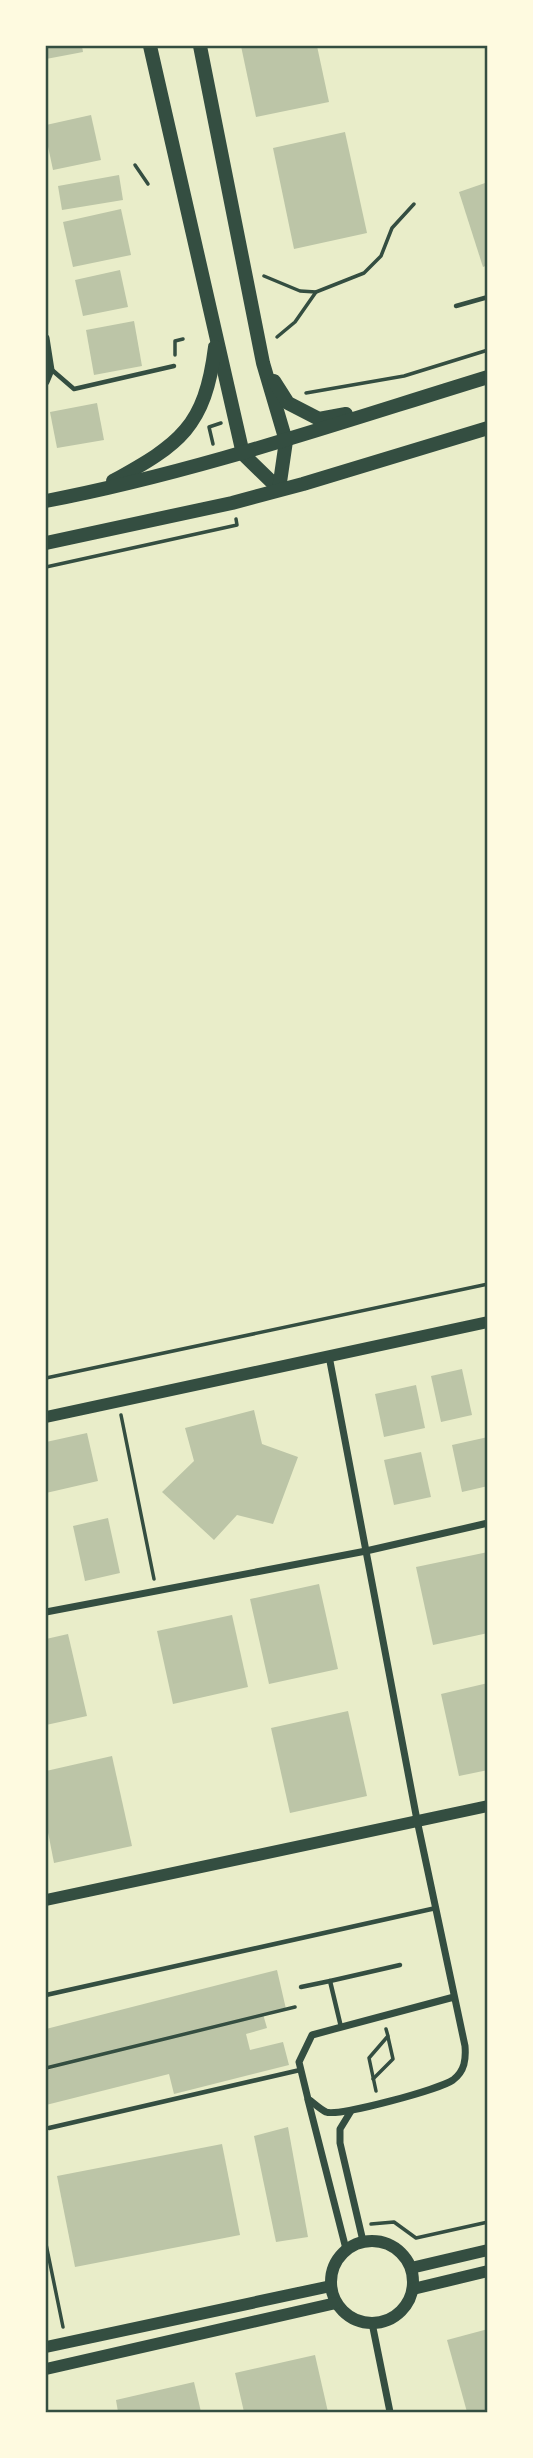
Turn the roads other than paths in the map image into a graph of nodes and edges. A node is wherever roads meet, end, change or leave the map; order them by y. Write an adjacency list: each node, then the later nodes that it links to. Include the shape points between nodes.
1 (150, 46): 5 (main road)
2 (200, 46): 7 (main road)
3 (488, 297): 4 (lane)
4 (456, 306)
5 (216, 335): 15 (main road); 17 (main road, via 211,379 193,423 160,455)
6 (46, 338): 9 (street)
7 (263, 363): 12 (main road, via 288,403 319,418); 14 (main road)
8 (174, 366): 9 (lane, via 74,389)
9 (51, 370): 11 (street)
10 (488, 377): 12 (main road)
11 (46, 382)
12 (386, 408): 14 (main road)
13 (488, 428): 16 (main road)
14 (286, 441): 15 (main road); 16 (main road)
15 (243, 454): 16 (main road); 17 (main road)
16 (279, 489): 19 (main road)
17 (96, 491): 18 (main road)
18 (46, 501)
19 (46, 543)
20 (488, 1322): 21 (street)
21 (329, 1356): 22 (street); 24 (street)
22 (46, 1417)
23 (488, 1523): 24 (street)
24 (366, 1551): 25 (street); 27 (street)
25 (46, 1612)
26 (488, 1805): 27 (street)
27 (417, 1820): 28 (street); 29 (street)
28 (46, 1900)
29 (436, 1908): 33 (lane); 34 (street)
30 (400, 1965): 31 (lane)
31 (330, 1981): 32 (lane); 35 (lane)
32 (302, 1987)
33 (46, 1995)
34 (454, 1997): 35 (street); 38 (street, via 466,2064 453,2080)
35 (341, 2027): 36 (street, via 312,2035 299,2062)
36 (301, 2070): 37 (street); 39 (lane)
37 (308, 2099): 38 (street, via 328,2113); 41 (street)
38 (351, 2111): 40 (street, via 340,2129 340,2143)
39 (49, 2128)
40 (363, 2241): 41 (street); 43 (street, via 387,2243)
41 (346, 2249): 45 (street, via 337,2259)
42 (488, 2250): 43 (street)
43 (411, 2268): 46 (street)
44 (488, 2272): 46 (street)
45 (331, 2286): 47 (street); 49 (street)
46 (413, 2289): 48 (street, via 394,2317)
47 (336, 2303): 48 (street, via 345,2314); 50 (street)
48 (372, 2323): 51 (street)
49 (46, 2347)
50 (46, 2369)
51 (390, 2413)

